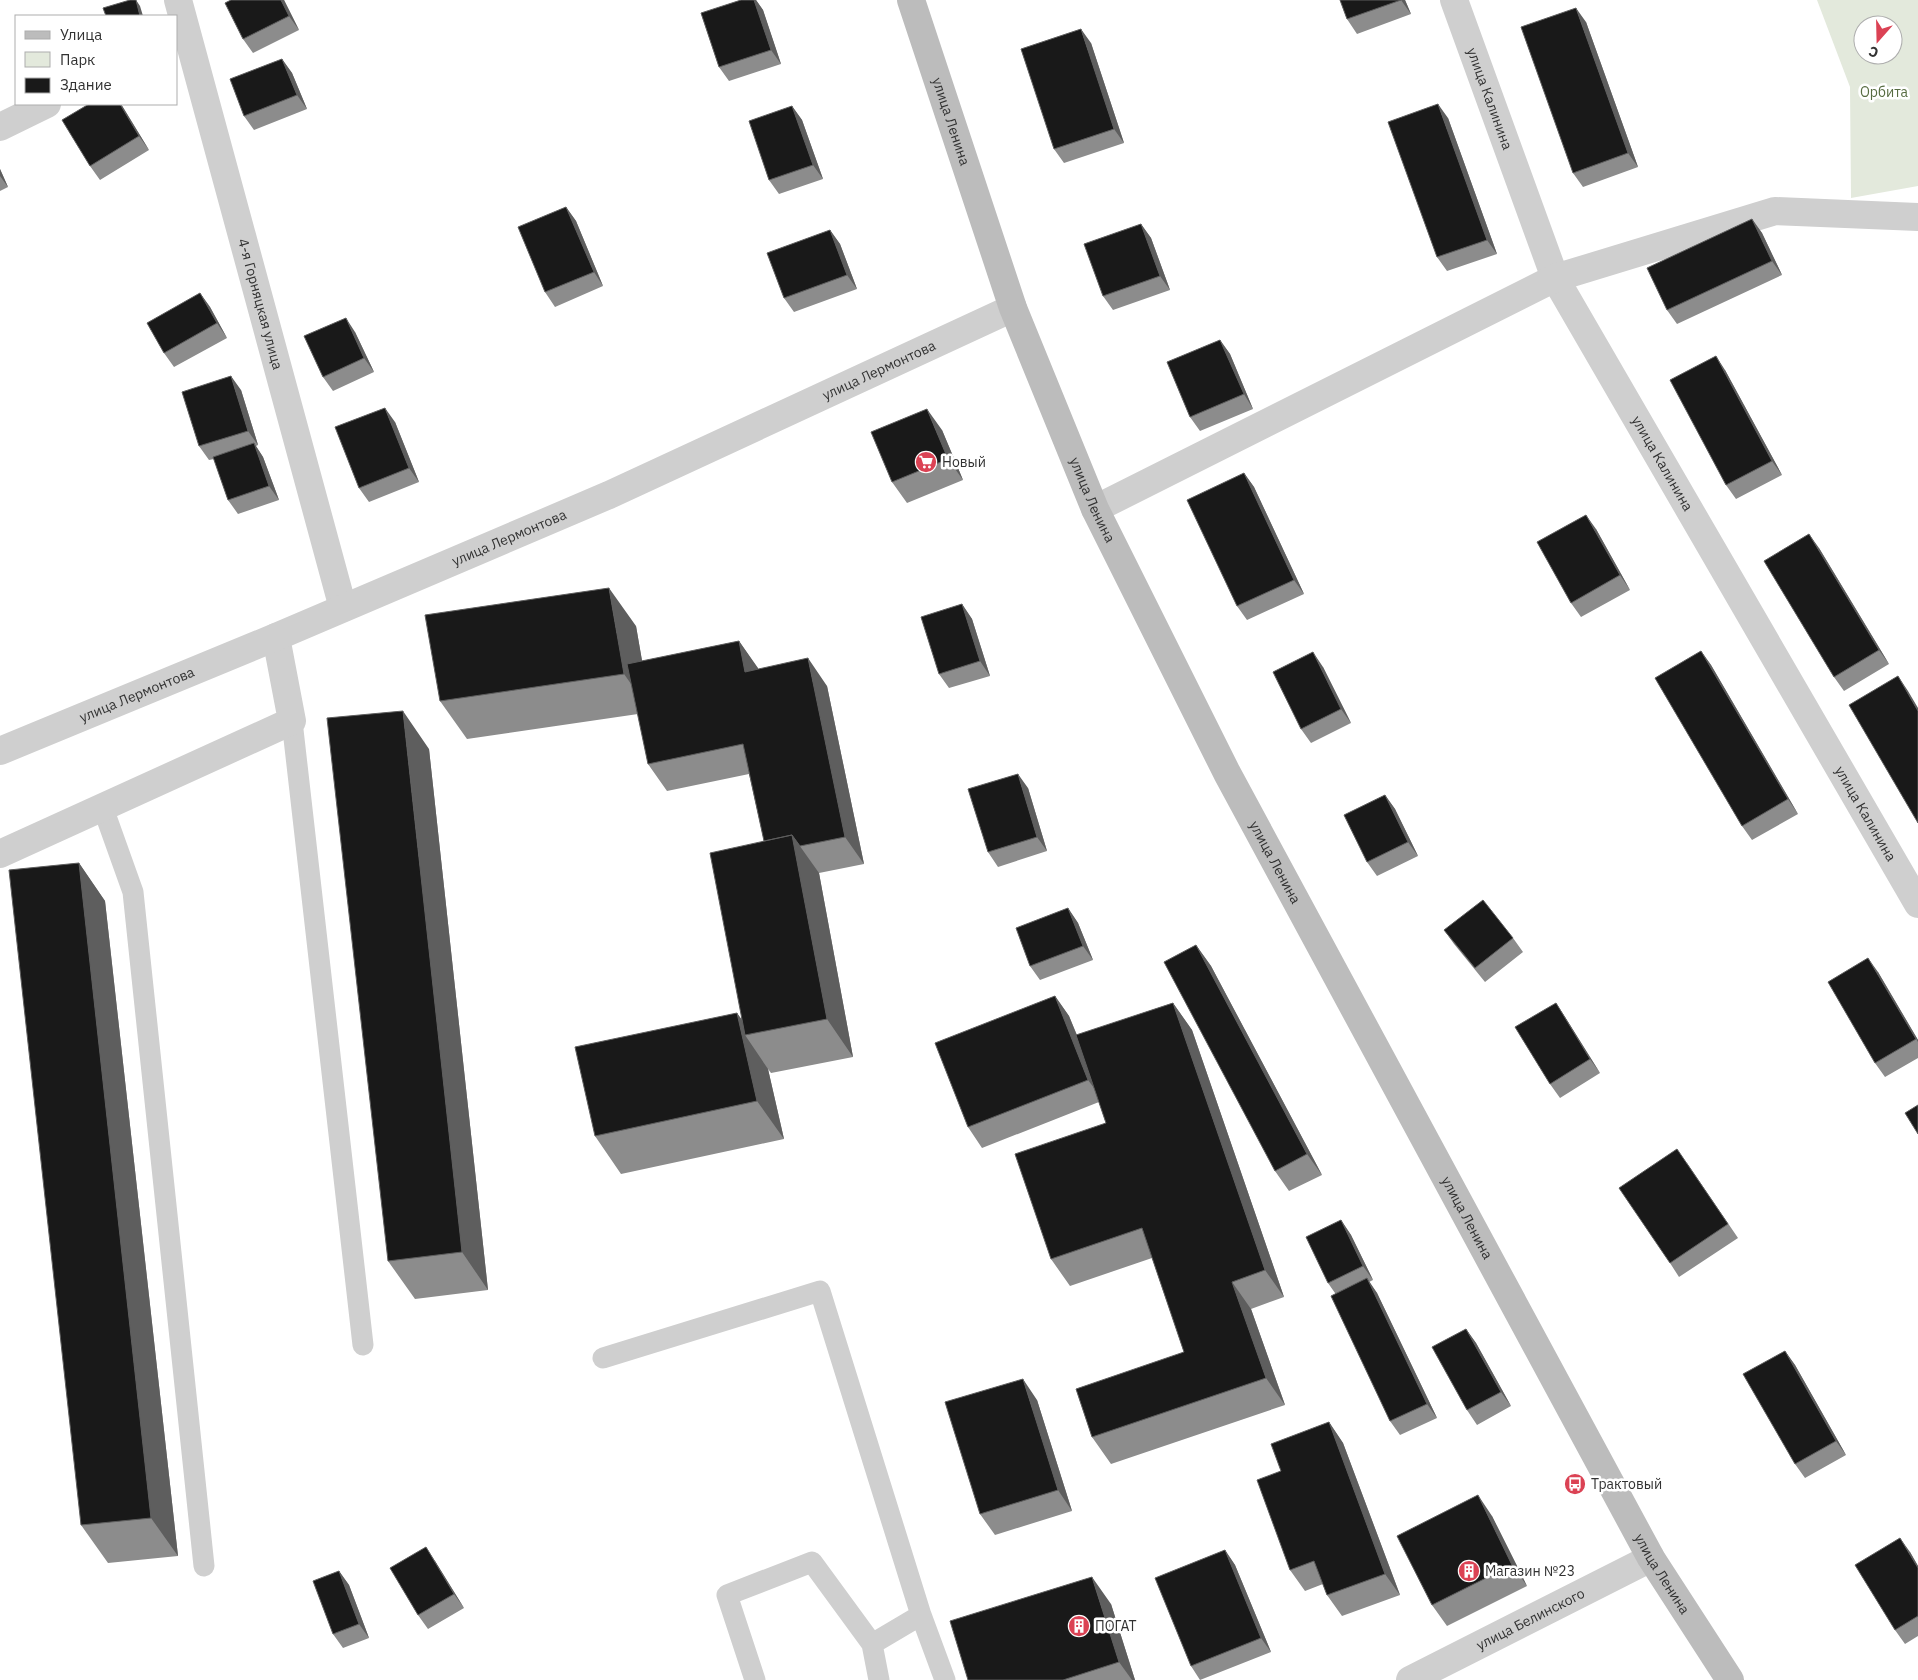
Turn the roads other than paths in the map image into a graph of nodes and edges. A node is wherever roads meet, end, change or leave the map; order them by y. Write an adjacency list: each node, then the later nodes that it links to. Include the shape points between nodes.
1 (178, 0): 4 (street, 4-я Горняцкая улица)
2 (911, 0): 9 (main road, улица Ленина)
3 (1454, 0): 8 (street, улица Калинина)
4 (181, 36): 11 (street, 4-я Горняцкая улица)
5 (45, 105): 6 (street)
6 (0, 127)
7 (1918, 217): 8 (street, via 1775,211)
8 (1555, 278): 10 (street); 17 (street, улица Калинина)
9 (1013, 308): 10 (main road, улица Ленина); 11 (street, улица Лермонтова, via 609,495)
10 (1095, 509): 20 (main road, улица Ленина, via 1232,782)
11 (343, 608): 12 (street, улица Лермонтова)
12 (276, 637): 13 (street); 14 (street, улица Лермонтова)
13 (292, 721): 15 (street); 18 (lane)
14 (0, 751)
15 (103, 808): 16 (street); 21 (lane, via 133,892)
16 (0, 854)
17 (1918, 904)
18 (363, 1345)
19 (603, 1358): 22 (lane, via 820,1291)
20 (1651, 1558): 27 (street, улица Белинского); 28 (main road, улица Ленина)
21 (204, 1566)
22 (921, 1615): 23 (lane); 26 (lane)
23 (872, 1644): 24 (lane, via 812,1562 726,1595); 25 (lane)
24 (755, 1680)
25 (879, 1680)
26 (946, 1680)
27 (1410, 1680)
28 (1730, 1680)

